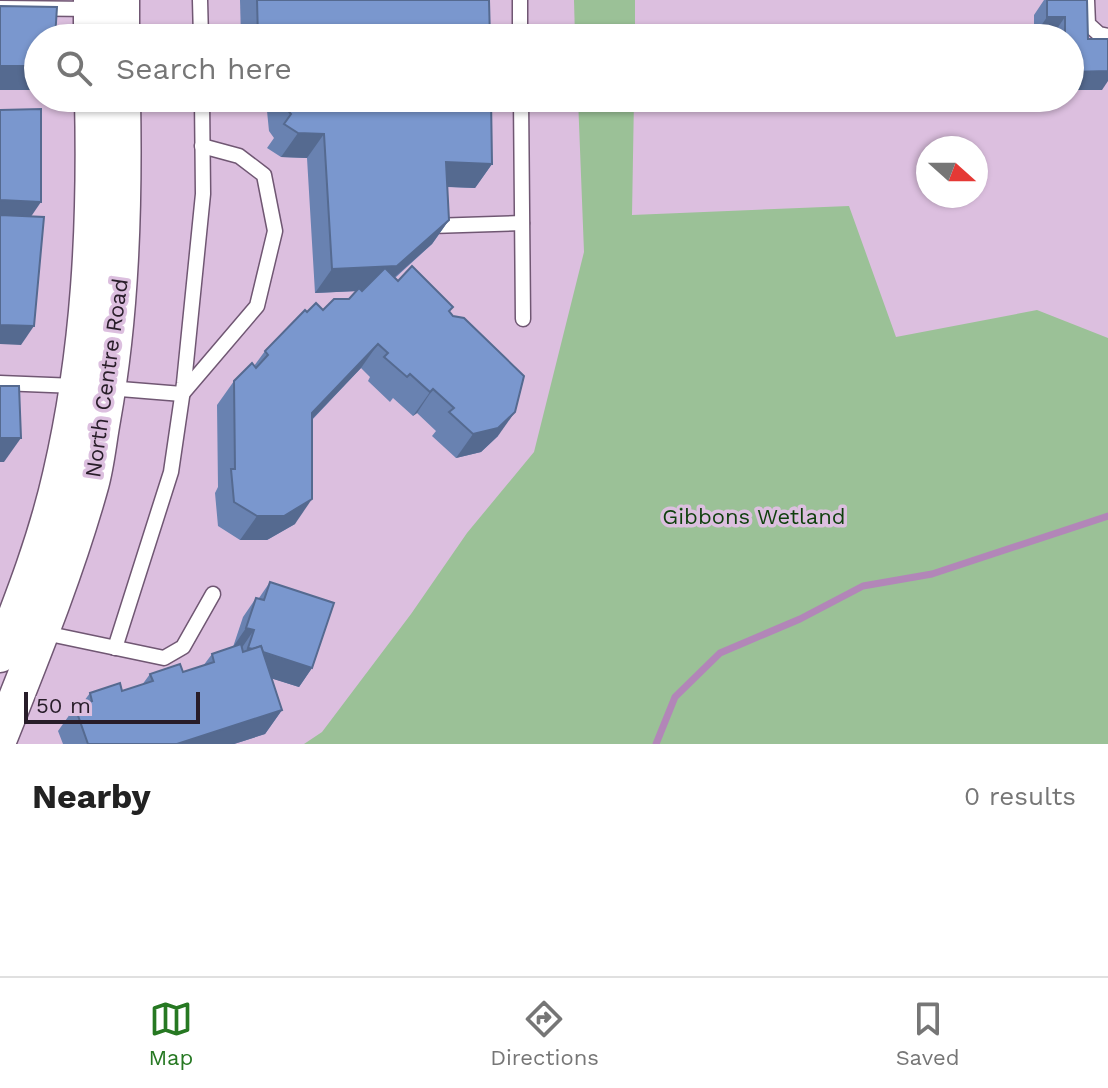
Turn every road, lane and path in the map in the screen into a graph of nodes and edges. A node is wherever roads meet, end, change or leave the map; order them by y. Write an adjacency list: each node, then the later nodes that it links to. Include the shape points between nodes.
1 (200, 0): 6 (lane)
2 (520, 0): 7 (lane)
3 (1087, 0): 8 (lane, via 1088,24)
4 (0, 8): 5 (lane)
5 (106, 15)
6 (201, 24)
7 (520, 24)
8 (1108, 36)
9 (92, 112): 18 (street, North Centre Road)
10 (123, 112): 18 (street, North Centre Road, via 120,288)
11 (202, 112): 13 (lane)
12 (521, 112): 14 (lane)
13 (202, 146): 19 (lane, via 203,194); 19 (lane, via 239,156 264,175 275,231 257,306)
14 (522, 223): 15 (lane); 16 (lane)
15 (431, 226)
16 (523, 319)
17 (0, 383): 18 (lane)
18 (93, 387): 19 (lane); 21 (street, North Centre Road, via 92,483)
19 (182, 394): 22 (lane, via 171,472)
20 (213, 594): 22 (lane, via 183,647 164,658)
21 (19, 623): 22 (lane); 23 (street, North Centre Road); 24 (street, North Centre Road)
22 (115, 648)
23 (0, 655)
24 (0, 738)

